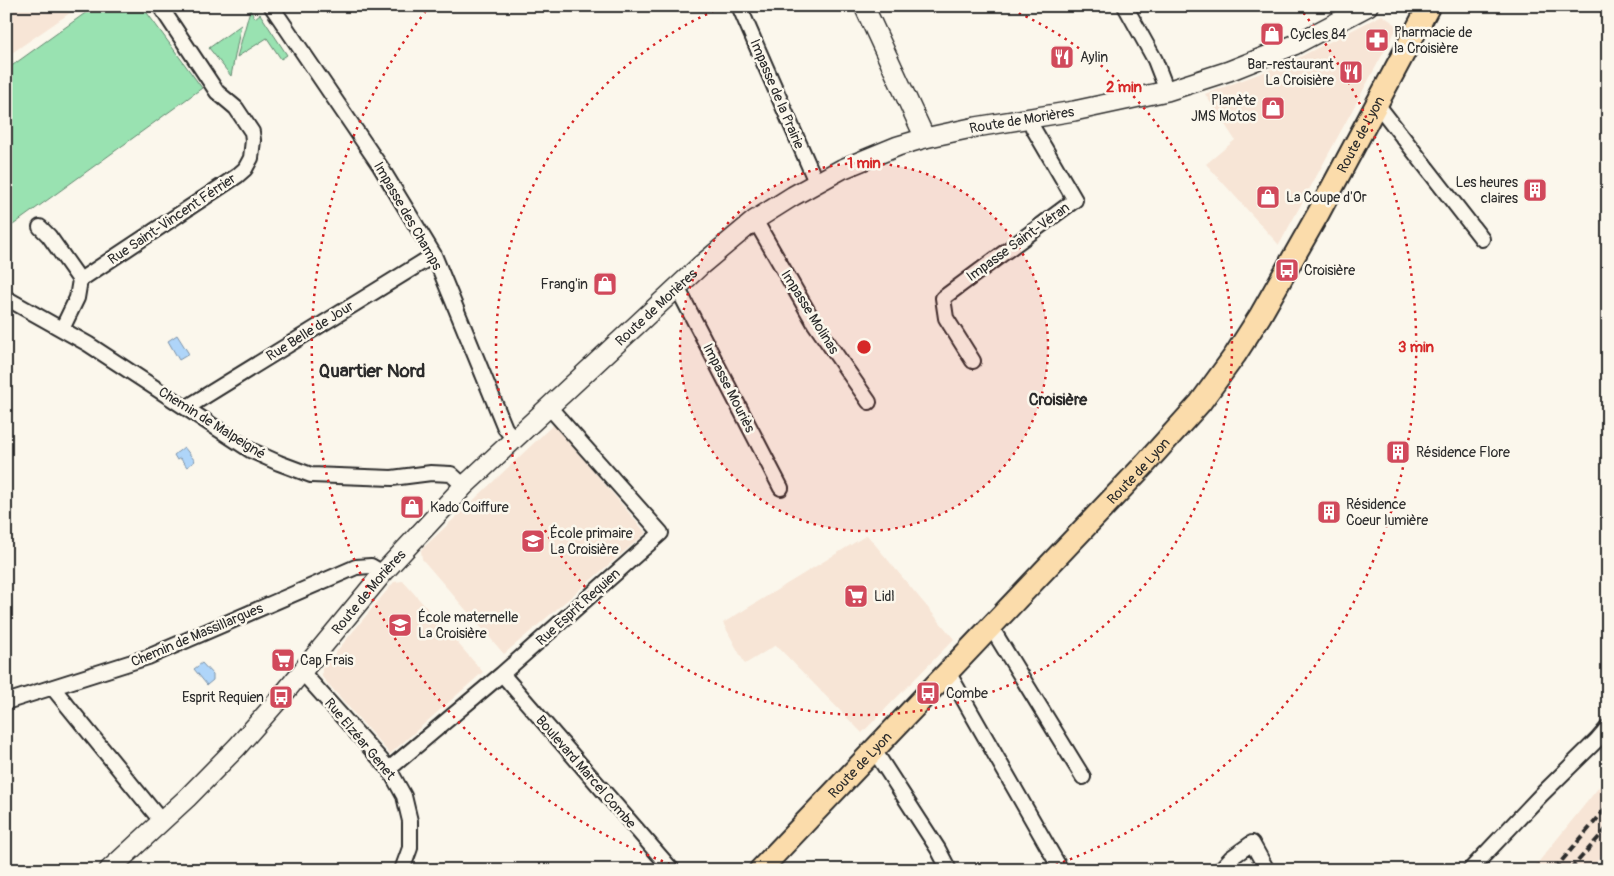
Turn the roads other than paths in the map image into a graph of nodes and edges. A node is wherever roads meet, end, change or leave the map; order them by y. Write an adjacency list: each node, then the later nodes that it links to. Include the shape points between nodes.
1 (160, 6): 17 (street, Rue Saint-Vincent Férrier, via 217,92 236,108 252,132 251,158 237,176)
2 (739, 6): 12 (street, Impasse de la Prairie)
3 (864, 6): 11 (main road)
4 (1125, 6): 8 (street, via 1155,60)
5 (1368, 6): 8 (main road, Route de Morières, via 1272,54)
6 (272, 7): 16 (street, Impasse des Champs, via 380,166)
7 (1425, 7): 9 (main road, Route de Lyon)
8 (1167, 91): 10 (main road, Route de Morières)
9 (1377, 104): 15 (street); 29 (main road, Route de Lyon, via 1287,270 1200,403)
10 (1030, 118): 11 (main road, Route de Morières); 21 (street, Impasse Saint-Véran, via 1075,200 943,298 946,318)
11 (925, 138): 12 (main road, Route de Morières, via 870,157)
12 (816, 182): 13 (main road, Route de Morières)
13 (755, 220): 18 (main road, Route de Morières); 22 (street, Impasse Molinas, via 815,324)
14 (40, 227): 17 (street)
15 (1482, 238)
16 (434, 255): 23 (street, Rue Belle de Jour); 25 (street, Impasse des Champs, via 505,428)
17 (80, 280): 20 (street, via 77,298)
18 (678, 289): 24 (main road, Route de Morières); 27 (street, Impasse Mouriès)
19 (6, 298): 20 (street, Chemin de Malpeigné)
20 (62, 329): 23 (street, Chemin de Malpeigné)
21 (974, 361)
22 (869, 402)
23 (186, 408): 26 (street, Chemin de Malpeigné, via 250,450 311,475 392,478 451,474)
24 (550, 408): 25 (main road, Route de Morières); 32 (street, Rue Esprit Requien, via 661,533)
25 (515, 440): 26 (main road, Route de Morières)
26 (464, 486): 28 (main road, Route de Morières)
27 (780, 488)
28 (383, 573): 30 (main road, Route de Morières); 33 (street, Chemin de Massillargues, via 372,566 356,567 148,657)
29 (991, 626): 31 (main road, Route de Lyon); 38 (street)
30 (302, 672): 37 (street, Rue Elzéar Genet); 39 (main road, Route de Morières, via 237,747)
31 (948, 672): 36 (main road, Route de Lyon); 40 (street)
32 (502, 674): 37 (street, Rue Esprit Requien); 43 (street, Boulevard Marcel Combe)
33 (52, 688): 34 (street, Chemin de Massillargues); 39 (street)
34 (6, 702)
35 (1608, 727): 48 (street)
36 (874, 750): 44 (main road, Route de Lyon); 45 (street)
37 (389, 769): 42 (street, Rue Elzéar Genet, via 404,796 410,821 410,848)
38 (1083, 777)
39 (162, 822): 41 (main road, Route de Morières)
40 (1057, 868)
41 (109, 870)
42 (402, 870)
43 (672, 870)
44 (760, 870)
45 (949, 870)
46 (1220, 870): 47 (street, via 1252,844)
47 (1267, 870)
48 (1470, 870)

